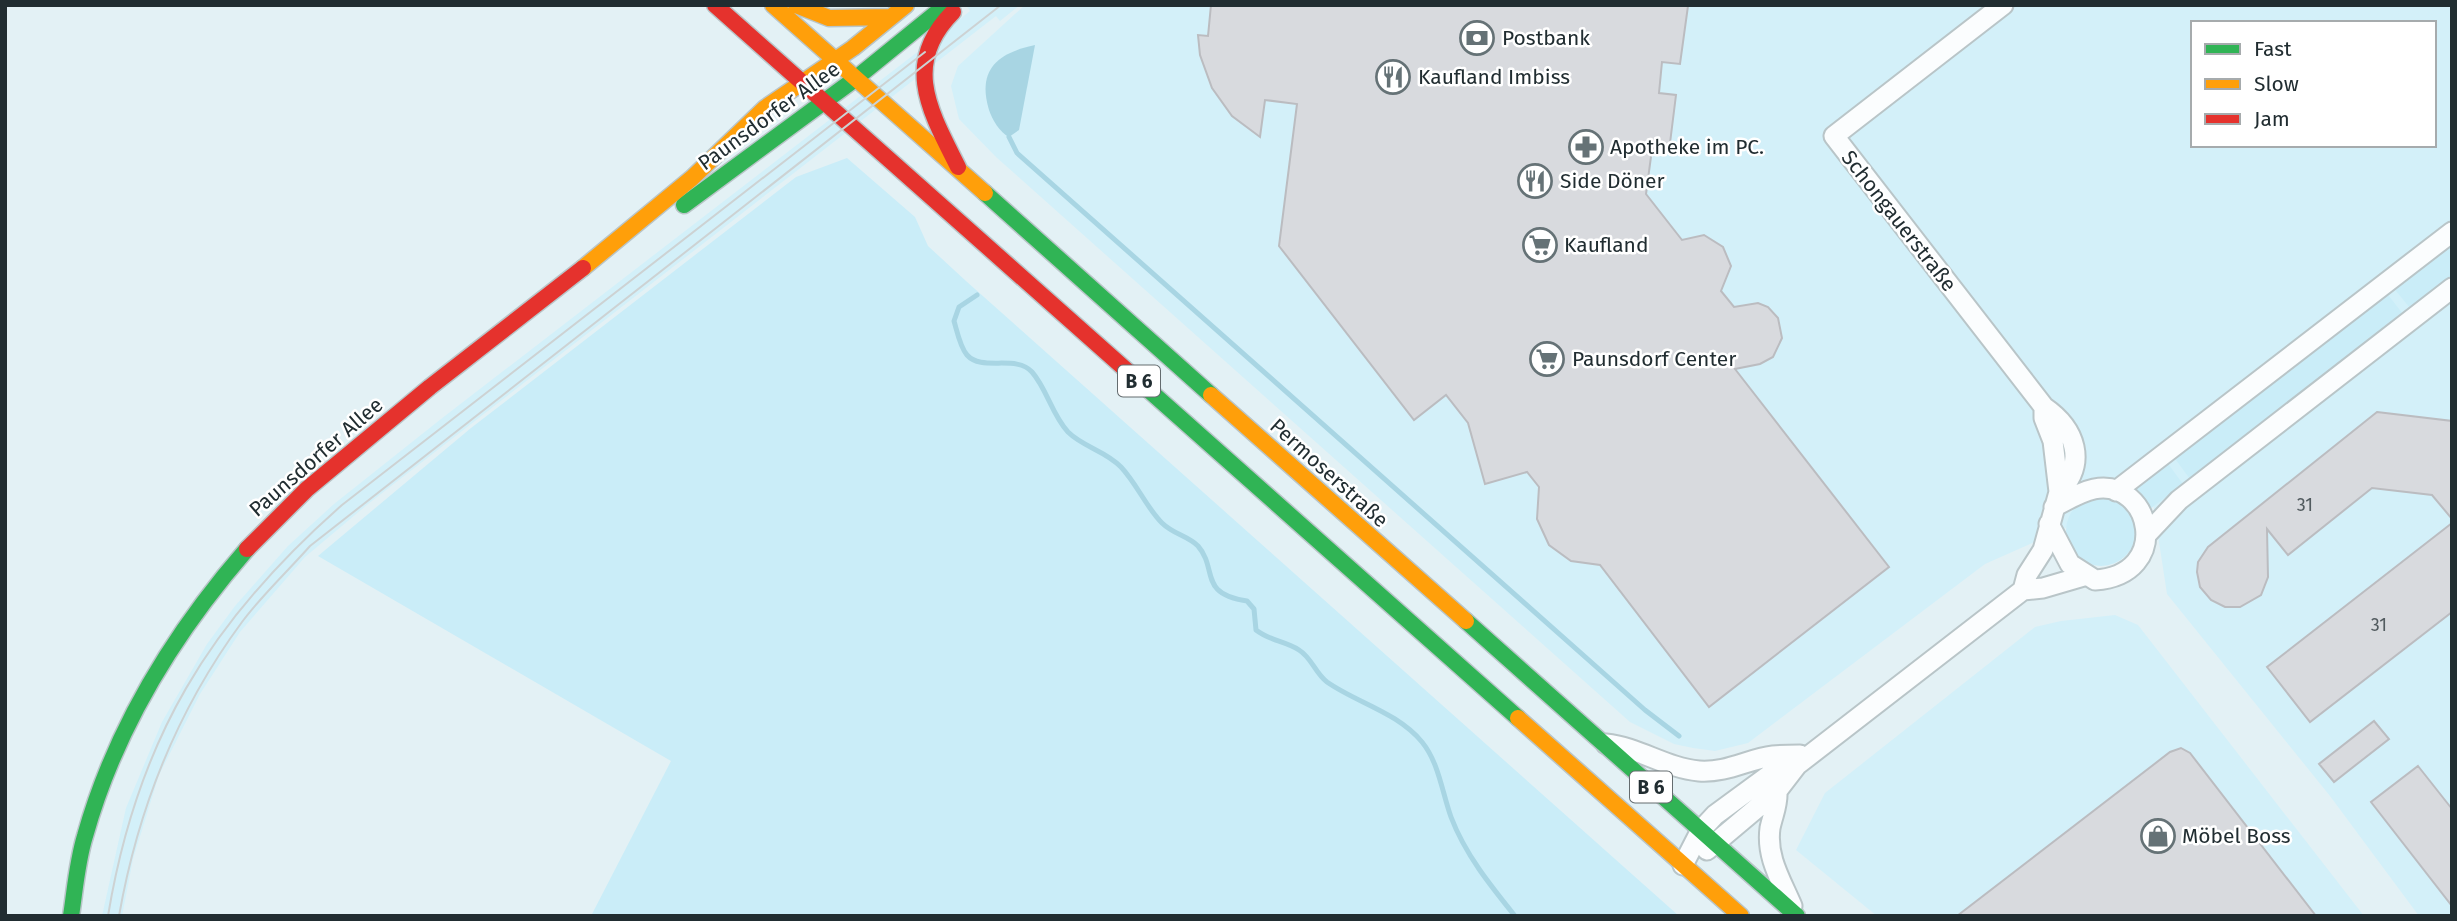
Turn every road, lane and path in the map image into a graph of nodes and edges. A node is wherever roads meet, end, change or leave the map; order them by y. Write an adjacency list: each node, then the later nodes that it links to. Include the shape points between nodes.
1 (715, 5): 11 (main road, B 6)
2 (773, 5): 9 (main road, B 6)
3 (796, 5): 8 (main road, via 829,18)
4 (906, 5): 8 (main road, Paunsdorfer Allee)
5 (946, 5): 10 (main road, Paunsdorfer Allee)
6 (960, 5): 13 (main road, via 940,22 928,51 926,99)
7 (2003, 5): 18 (street, Schongauerstraße, via 1834,136 2045,407 2053,441)
8 (891, 17): 9 (main road, Paunsdorfer Allee)
9 (835, 60): 10 (main road, Permoserstraße / B 6); 11 (main road, Paunsdorfer Allee)
10 (855, 79): 12 (main road, Paunsdorfer Allee); 13 (main road, Permoserstraße / B 6)
11 (802, 81): 12 (main road, B 6); 15 (main road, Paunsdorfer Allee)
12 (825, 101): 15 (main road, Paunsdorfer Allee, via 652,229); 27 (main road, B 6)
13 (962, 175): 22 (main road, Permoserstraße / B 6)
14 (2452, 232): 17 (street)
15 (576, 274): 29 (main road, Paunsdorfer Allee, via 307,489 220,580 165,655 108,768 84,838)
16 (2452, 288): 19 (street, Schongauerstraße, via 2179,500)
17 (2116, 491): 18 (street, via 2094,489); 19 (street, via 2139,511)
18 (2054, 508): 20 (street, Schongauerstraße, via 2066,559); 21 (street, Schongauerstraße, via 2043,550)
19 (2147, 534): 20 (street, Schongauerstraße, via 2143,555 2130,570 2106,580)
20 (2084, 576): 21 (street, Schongauerstraße)
21 (2023, 590): 23 (street, Schongauerstraße)
22 (1602, 744): 23 (street, via 1625,746 1700,771 1747,765 1771,756); 25 (main road, Permoserstraße / B 6)
23 (1805, 760): 24 (street); 25 (street, Schongauerstraße, via 1779,768)
24 (1777, 791): 26 (street); 28 (street, via 1769,849)
25 (1700, 830): 26 (main road, Permoserstraße / B 6); 27 (street, Schongauerstraße)
26 (1716, 844): 27 (street); 28 (main road, Permoserstraße / B 6)
27 (1683, 865): 30 (main road, B 6)
28 (1796, 915)
29 (71, 916)
30 (1741, 916)

